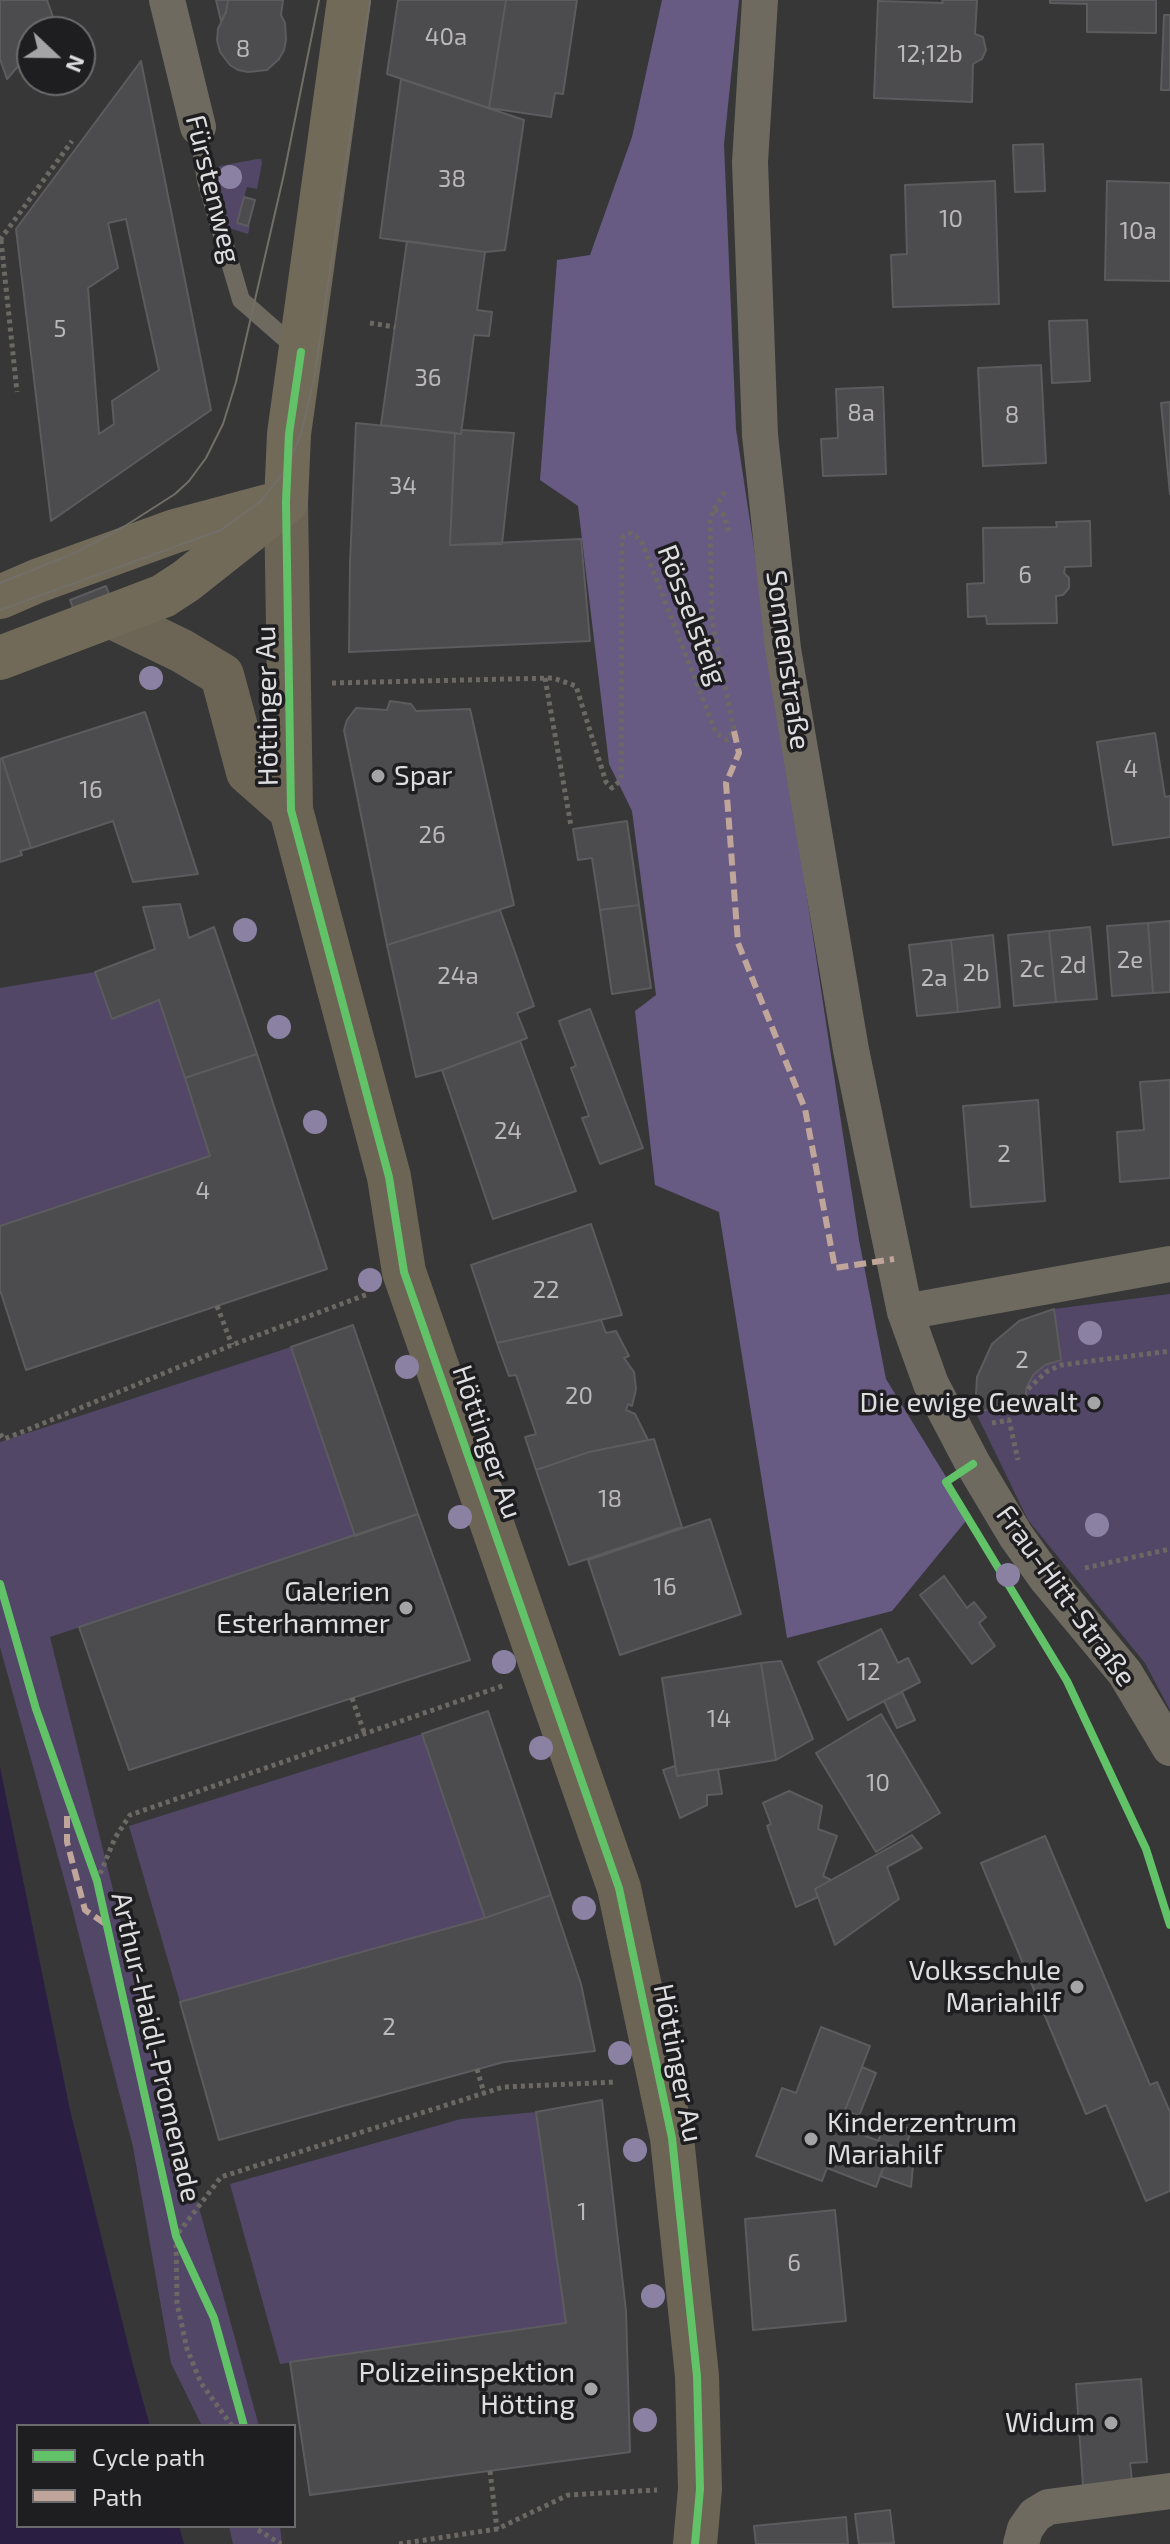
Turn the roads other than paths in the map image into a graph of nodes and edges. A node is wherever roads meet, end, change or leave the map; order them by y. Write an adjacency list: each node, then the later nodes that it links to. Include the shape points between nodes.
1 (167, 0): 4 (street, Fürstenweg)
2 (349, 0): 5 (main road, Höttinger Au)
3 (760, 0): 12 (street, Sonnenstraße, via 750,162 760,435 783,649 851,1050)
4 (198, 127): 5 (lane, Fürstenweg, via 206,181 241,300)
5 (301, 352): 6 (main road, Höttinger Au)
6 (286, 502): 7 (main road, via 175,531); 8 (main road, via 186,581); 10 (street, Höttinger Au)
7 (0, 597)
8 (112, 617): 9 (main road); 10 (street, via 222,675 248,772)
9 (0, 658)
10 (291, 810): 15 (street, Höttinger Au, via 389,1177 406,1279 619,1888 672,2138 697,2376)
11 (1170, 1264): 12 (street)
12 (905, 1312): 13 (street, Frau-Hitt-Straße, via 931,1384 1016,1536 1125,1673)
13 (1170, 1748)
14 (1170, 2491): 16 (street, via 1048,2507 1035,2515)
15 (696, 2541)
16 (1021, 2544)

